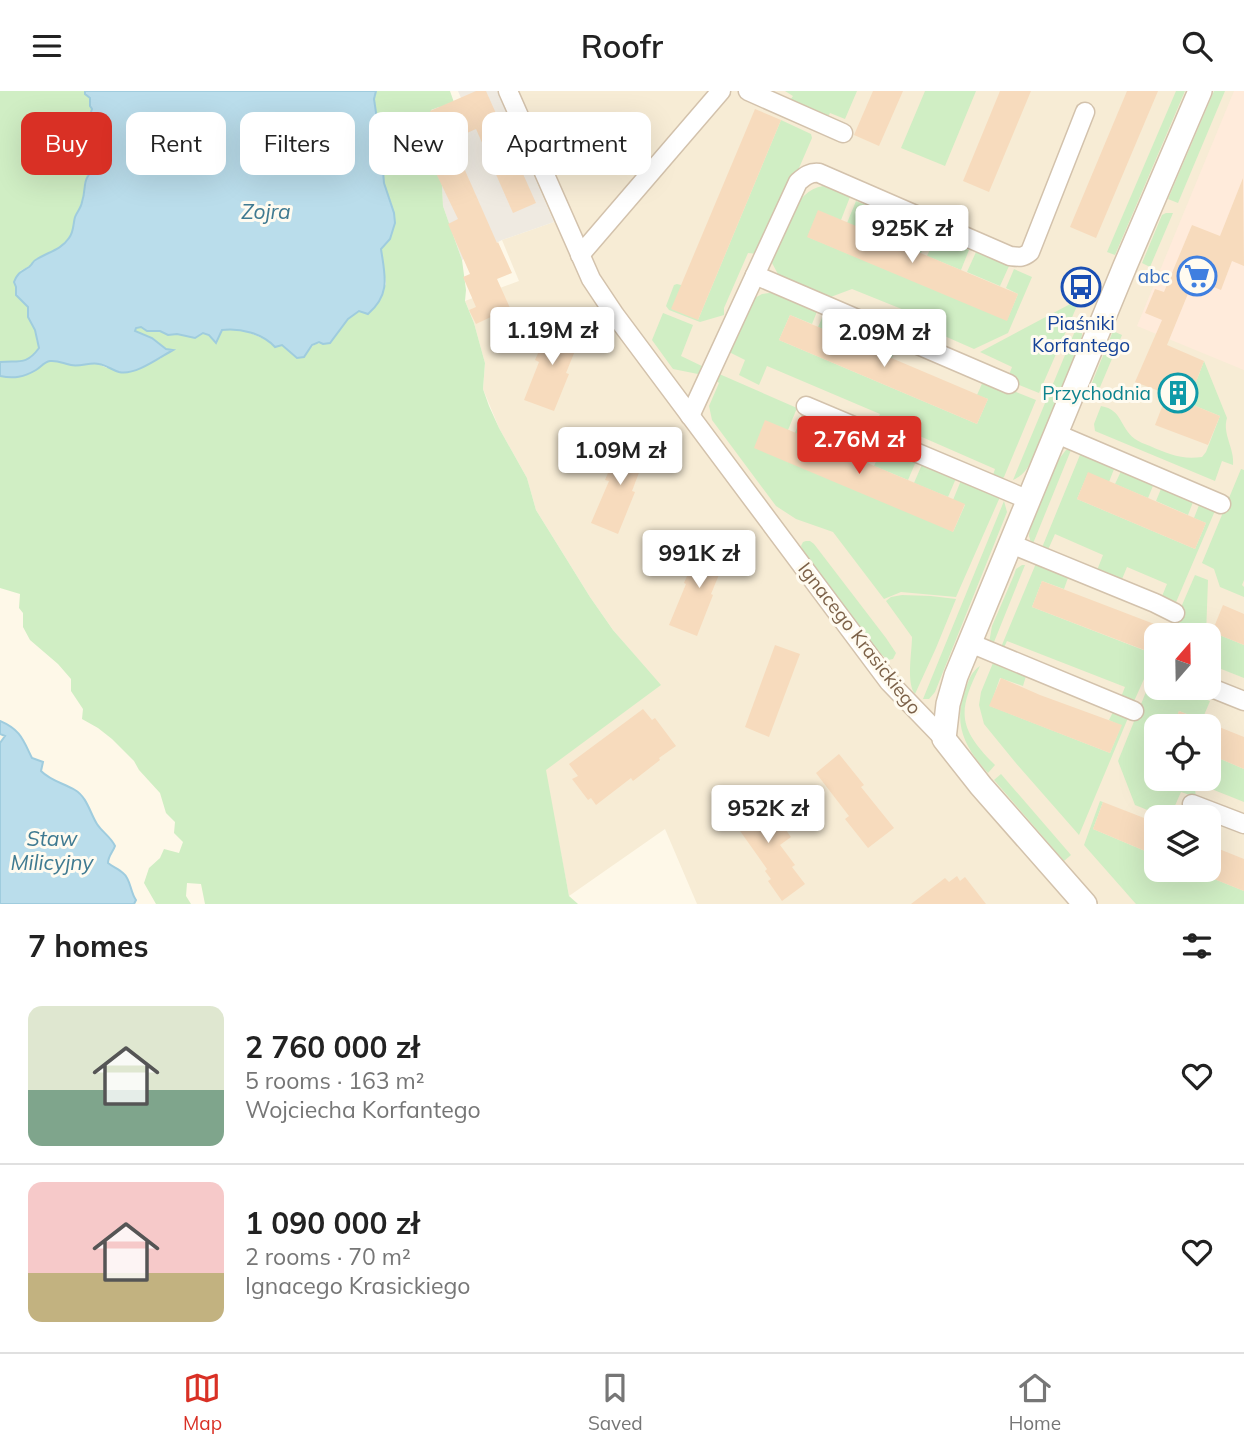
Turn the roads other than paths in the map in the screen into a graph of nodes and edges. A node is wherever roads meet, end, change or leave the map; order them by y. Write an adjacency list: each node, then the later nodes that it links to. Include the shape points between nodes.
1 (509, 91): 7 (street, Ignacego Krasickiego)
2 (721, 91): 7 (street)
3 (748, 91): 6 (street)
4 (1200, 91): 12 (street)
5 (1085, 112): 8 (street, via 1030,251 1024,256 1010,256 813,172 798,182)
6 (843, 133)
7 (580, 255): 11 (street, Ignacego Krasickiego, via 615,315)
8 (755, 275): 9 (street); 11 (street)
9 (1009, 384)
10 (806, 406): 13 (street)
11 (690, 416): 21 (street, Ignacego Krasickiego, via 889,682)
12 (1057, 434): 13 (street); 14 (street)
13 (1029, 499): 15 (street)
14 (1221, 504)
15 (1011, 544): 16 (street); 17 (street)
16 (1175, 613)
17 (970, 643): 20 (street); 21 (street, via 948,704)
18 (1222, 692): 19 (street)
19 (1244, 701)
20 (1134, 711)
21 (944, 739): 24 (street, Ignacego Krasickiego)
22 (1192, 804): 23 (street)
23 (1244, 824)
24 (1085, 904)

